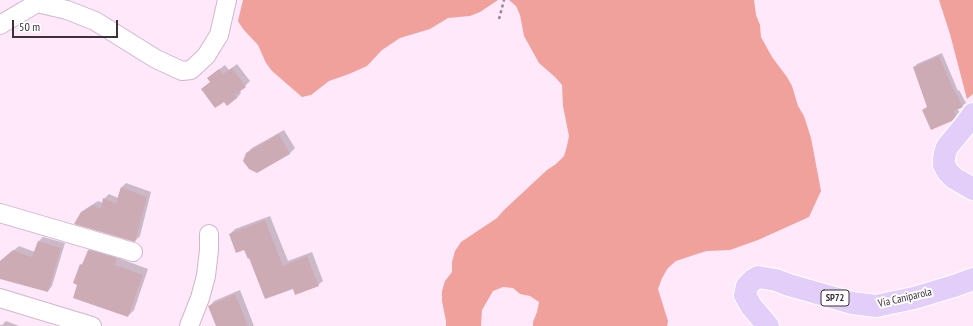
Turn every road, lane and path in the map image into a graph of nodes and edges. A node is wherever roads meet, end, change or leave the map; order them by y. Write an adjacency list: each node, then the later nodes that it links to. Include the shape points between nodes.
1 (227, 0): 4 (street, via 219,35 206,56 191,70 182,71 156,59 94,21 67,10 37,3)
2 (504, 0): 3 (path)
3 (499, 19)
4 (0, 25)
5 (973, 114): 6 (main road, via 947,147 944,165 954,178)
6 (973, 189)
7 (0, 213): 9 (street)
8 (209, 234): 13 (street, via 206,276)
9 (133, 252)
10 (973, 279): 14 (main road, Via Caniparola / SP72, via 914,298 876,306 852,303 758,277 747,286 745,295)
11 (0, 298): 12 (street)
12 (92, 326)
13 (189, 326)
14 (768, 326)

